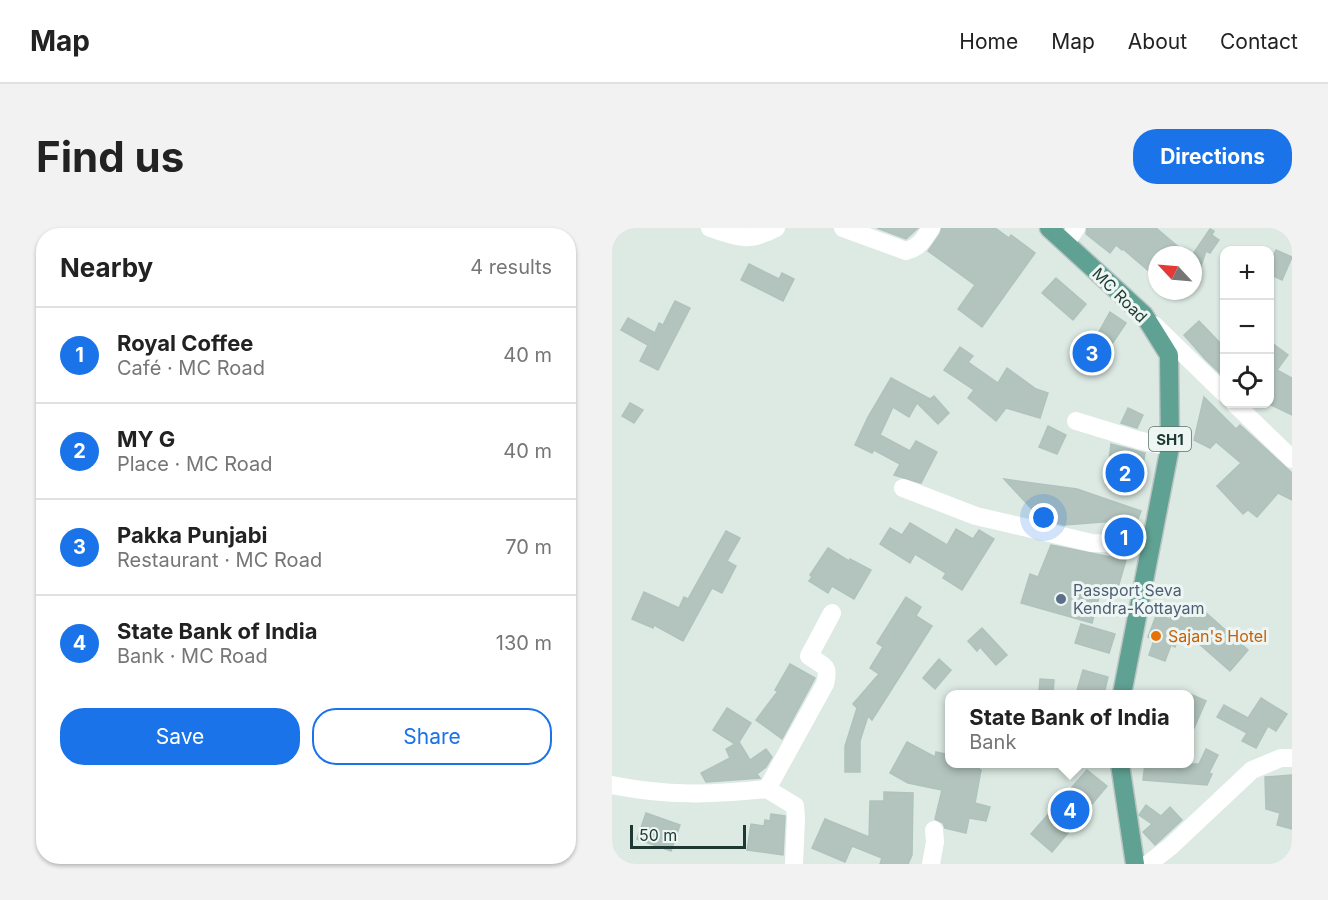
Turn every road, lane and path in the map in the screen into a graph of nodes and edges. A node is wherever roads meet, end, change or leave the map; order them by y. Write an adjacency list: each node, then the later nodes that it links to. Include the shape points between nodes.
1 (710, 228): 2 (street, via 750,238)
2 (776, 228)
3 (843, 228): 4 (street, via 906,251 920,245)
4 (932, 228)
5 (1049, 228): 6 (main road, MC Road / SH1)
6 (1071, 236): 7 (main road, MC Road / SH1)
7 (1144, 315): 8 (street); 11 (main road, MC Road / SH1, via 1169,355)
8 (1220, 389)
9 (1239, 408): 12 (street)
10 (1076, 421): 11 (street)
11 (1170, 447): 14 (main road, MC Road / SH1)
12 (1292, 459)
13 (903, 488): 14 (street, via 976,516 1092,543)
14 (1150, 544): 16 (main road, MC Road / SH1)
15 (832, 614): 20 (street, via 810,656 825,666 825,684)
16 (1123, 690)
17 (1292, 758): 25 (street, via 1281,758 1252,770)
18 (1121, 768): 24 (main road)
19 (612, 784): 20 (street, via 655,793)
20 (767, 789): 22 (street, via 795,806)
21 (934, 830): 23 (street)
22 (794, 864)
23 (931, 864)
24 (1135, 864)
25 (1148, 864)

